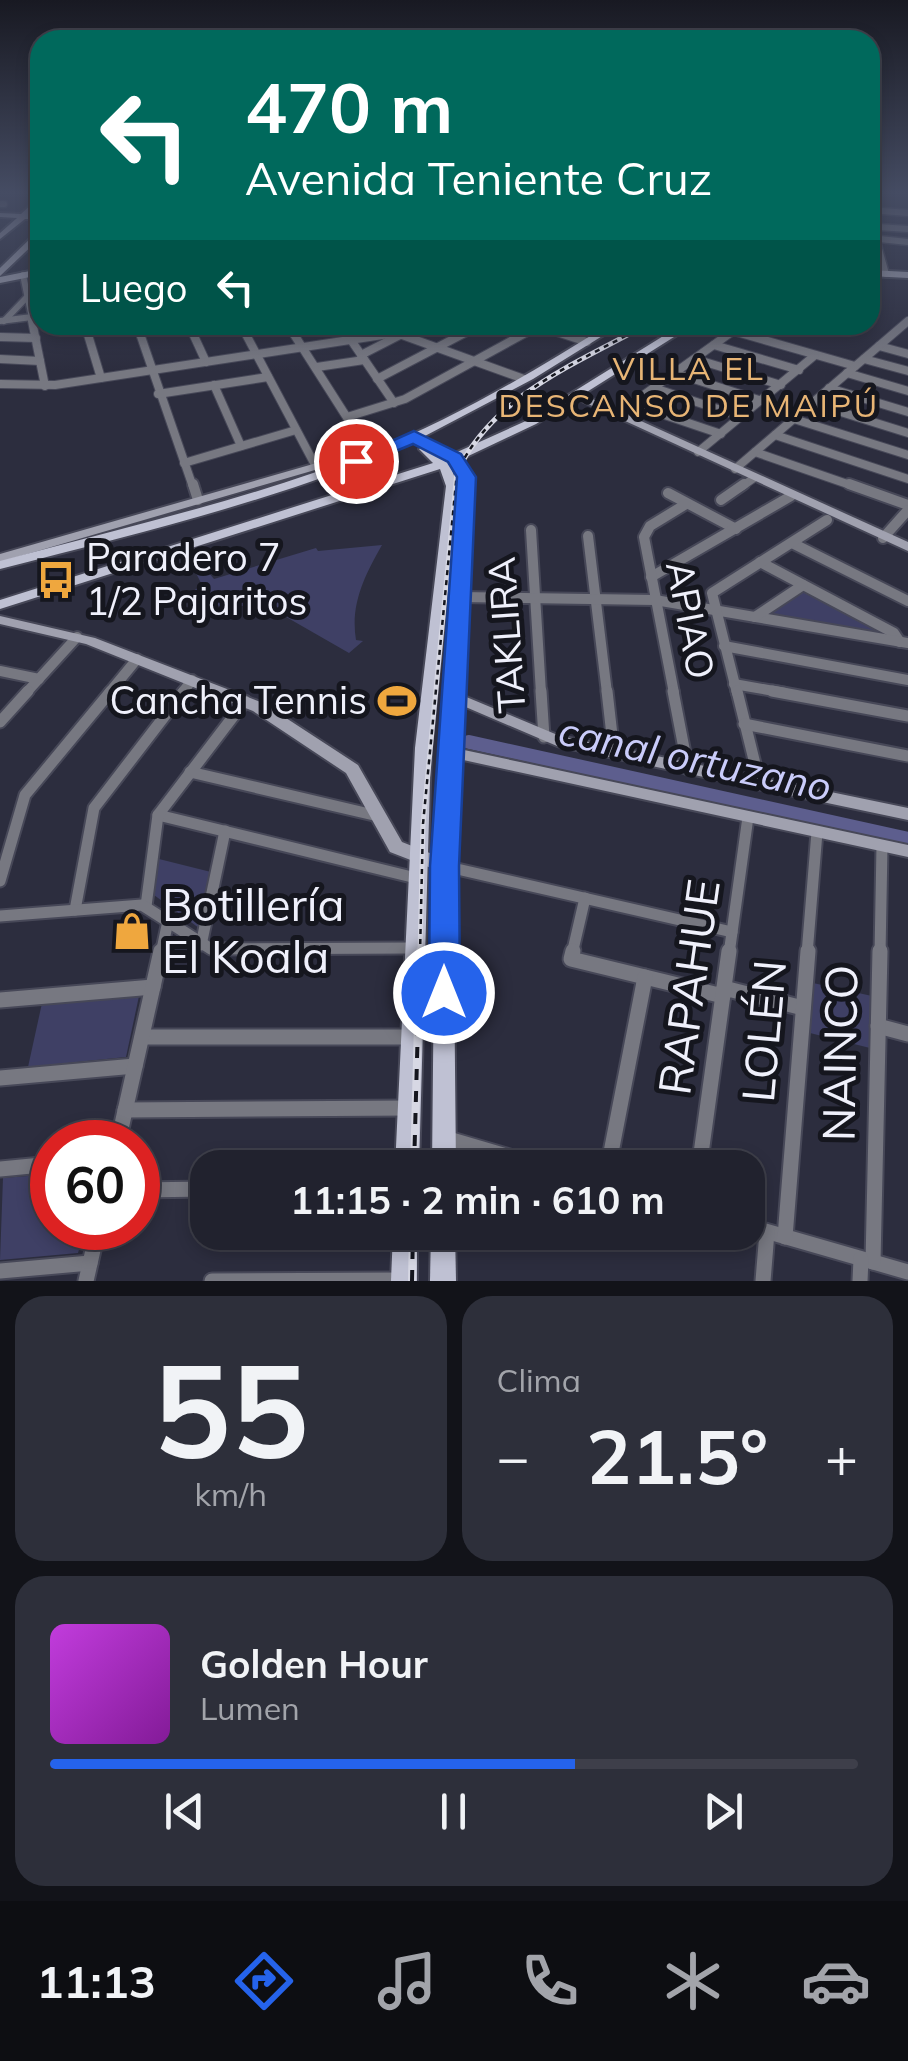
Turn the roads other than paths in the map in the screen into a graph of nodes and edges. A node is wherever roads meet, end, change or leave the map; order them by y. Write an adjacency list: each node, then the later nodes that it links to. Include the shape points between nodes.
1 (22, 252): 7 (street)
2 (880, 257): 6 (street)
3 (30, 270): 7 (street)
4 (30, 272): 8 (street)
5 (880, 273): 6 (street)
6 (886, 274): 9 (street)
7 (0, 275): 8 (street)
8 (23, 275): 10 (street)
9 (908, 275)
10 (28, 297): 11 (street); 14 (street)
11 (30, 302)
12 (30, 317): 14 (street)
13 (908, 321): 15 (street)
14 (2, 323)
15 (894, 333): 32 (street); 37 (street)
16 (87, 335): 58 (street)
17 (140, 335): 52 (street)
18 (194, 335): 49 (street)
19 (246, 335): 40 (street)
20 (295, 335): 38 (street)
21 (390, 335): 34 (street)
22 (396, 335): 43 (street)
23 (401, 335): 39 (street)
24 (460, 335): 39 (street)
25 (520, 335): 48 (street)
26 (567, 335): 35 (street)
27 (599, 335): 35 (main road)
28 (672, 335): 69 (main road)
29 (728, 335): 36 (street)
30 (746, 335): 42 (street)
31 (0, 336): 33 (street)
32 (906, 336)
33 (36, 338): 47 (street)
34 (351, 340): 38 (street); 43 (street)
35 (587, 342): 60 (main road)
36 (714, 345): 44 (street); 53 (street)
37 (879, 346): 41 (street); 46 (street)
38 (303, 347): 40 (street); 51 (street)
39 (437, 347): 48 (street); 59 (street)
40 (256, 354): 49 (street); 57 (street)
41 (908, 354)
42 (814, 356): 50 (street); 53 (street)
43 (363, 357): 51 (street); 59 (street)
44 (695, 358): 55 (street); 64 (street)
45 (0, 359): 47 (street)
46 (864, 359): 50 (street); 54 (street)
47 (40, 361): 63 (street)
48 (474, 361): 60 (street); 72 (street)
49 (206, 362): 52 (street)
50 (856, 366): 56 (street)
51 (317, 367): 76 (street)
52 (151, 370): 58 (street); 68 (street)
53 (799, 370): 64 (street)
54 (908, 371)
55 (675, 373): 65 (street); 70 (street)
56 (847, 373): 66 (street); 67 (street)
57 (268, 376): 62 (street); 79 (street)
58 (101, 378): 63 (street)
59 (378, 379): 72 (street)
60 (524, 379): 83 (main road)
61 (0, 384): 63 (street)
62 (214, 385): 68 (street); 84 (street)
63 (46, 386)
64 (781, 386): 70 (street)
65 (654, 388): 73 (street); 77 (street)
66 (830, 388): 71 (street); 74 (street)
67 (908, 391)
68 (158, 394): 90 (street)
69 (577, 395): 75 (street); 89 (main road)
70 (762, 401): 77 (street)
71 (812, 403): 78 (street); 80 (street)
72 (394, 404): 76 (street)
73 (632, 404): 75 (street); 81 (street)
74 (908, 412)
75 (618, 414): 86 (street)
76 (347, 417): 85 (street)
77 (742, 417): 81 (street)
78 (794, 419): 82 (street); 88 (street)
79 (296, 430): 84 (street); 91 (street)
80 (908, 433)
81 (721, 434): 86 (street)
82 (775, 435): 87 (street); 93 (street)
83 (412, 438): 85 (street); 89 (main road); 109 (main road, via 286,486)
84 (241, 446): 90 (street)
85 (368, 450): 91 (main road)
86 (698, 452): 92 (street); 94 (street)
87 (756, 452): 92 (street); 100 (street)
88 (908, 456)
89 (448, 461): 113 (main road, via 467,477); 118 (main road); 151 (main road, via 452,486)
90 (184, 463): 97 (street)
91 (314, 465): 97 (street)
92 (735, 469): 94 (street)
93 (908, 479)
94 (751, 480): 96 (street); 98 (street)
95 (668, 493): 99 (street)
96 (788, 498): 101 (street); 102 (street); 105 (street)
97 (198, 500): 109 (street)
98 (721, 500)
99 (686, 504): 102 (street); 111 (street, APIAO, via 645,532)
100 (908, 507): 105 (street)
101 (827, 520): 106 (street); 108 (street)
102 (736, 529): 111 (street)
103 (531, 530): 114 (street, TAKLIRA)
104 (588, 536): 115 (street)
105 (883, 538): 107 (street)
106 (792, 544): 110 (street); 117 (street)
107 (908, 548)
108 (908, 556)
109 (0, 561)
110 (760, 562): 112 (street); 119 (street, via 713,592)
111 (651, 577): 116 (street, APIAO)
112 (802, 585): 120 (street); 122 (street)
113 (459, 597): 114 (street); 130 (main road)
114 (535, 598): 115 (street); 135 (street, TAKLIRA)
115 (595, 598): 116 (street); 137 (street)
116 (655, 600): 119 (street); 139 (street, APIAO)
117 (908, 602)
118 (0, 609): 121 (street)
119 (714, 610): 120 (street); 123 (street)
120 (755, 616): 122 (street)
121 (77, 637): 124 (street); 126 (street)
122 (904, 642)
123 (724, 646): 128 (street); 129 (street)
124 (137, 659): 127 (street); 152 (street, via 25,796)
125 (0, 671): 126 (street)
126 (39, 680): 133 (street)
127 (192, 680): 131 (street); 155 (street, via 94,808)
128 (908, 680)
129 (734, 684): 132 (street); 134 (street)
130 (452, 696): 135 (street); 136 (main road)
131 (245, 700): 140 (street); 144 (street, via 352,770)
132 (908, 716)
133 (0, 722)
134 (744, 724): 138 (street); 141 (street)
135 (544, 737): 137 (street)
136 (450, 752): 145 (street); 150 (main road)
137 (614, 753): 139 (street)
138 (908, 756)
139 (688, 768): 141 (street)
140 (190, 772): 142 (street); 144 (street)
141 (760, 784): 143 (street)
142 (158, 814): 146 (street); 154 (street)
143 (908, 814)
144 (378, 816): 151 (street)
145 (748, 817): 147 (street); 158 (street, RAPAHUE)
146 (224, 831): 151 (street); 159 (street)
147 (817, 832): 148 (street); 165 (street, LOLÉN)
148 (882, 846): 149 (street); 166 (street, NAINCO)
149 (908, 851)
150 (444, 866): 151 (street); 153 (street); 175 (main road)
151 (416, 868): 160 (main road)
152 (0, 881)
153 (586, 898): 158 (street); 161 (street, via 571,959)
154 (146, 906): 155 (street); 157 (street)
155 (76, 910): 156 (street)
156 (0, 916)
157 (168, 921): 159 (street); 162 (street)
158 (732, 932): 163 (street, RAPAHUE)
159 (201, 945): 160 (street)
160 (414, 948): 168 (main road)
161 (645, 977): 163 (street); 179 (street)
162 (153, 988): 164 (street); 169 (street)
163 (724, 992): 165 (street); 180 (street, RAPAHUE)
164 (0, 1000)
165 (803, 1008): 186 (street, LOLÉN)
166 (878, 1026): 167 (street); 190 (street, NAINCO)
167 (908, 1034)
168 (411, 1037): 169 (street); 172 (main road)
169 (142, 1038): 170 (street)
170 (135, 1066): 171 (street); 173 (street)
171 (0, 1078)
172 (409, 1108): 173 (street); 176 (main road)
173 (125, 1110): 174 (street)
174 (123, 1120)
175 (444, 1138): 177 (main road); 178 (street)
176 (408, 1150)
177 (444, 1150)
178 (485, 1150)
179 (611, 1150)
180 (702, 1150)
181 (30, 1166): 182 (street)
182 (0, 1169)
183 (190, 1189): 184 (street)
184 (160, 1190)
185 (765, 1231): 186 (street)
186 (776, 1234): 190 (street); 198 (street, LOLÉN)
187 (93, 1250): 191 (street)
188 (405, 1250): 194 (main road)
189 (443, 1250): 197 (main road)
190 (867, 1260): 193 (street); 199 (street, NAINCO)
191 (90, 1263): 192 (street); 195 (street)
192 (0, 1271)
193 (908, 1272)
194 (404, 1280): 196 (street)
195 (86, 1281)
196 (212, 1281)
197 (442, 1281)
198 (763, 1281)
199 (860, 1281)

